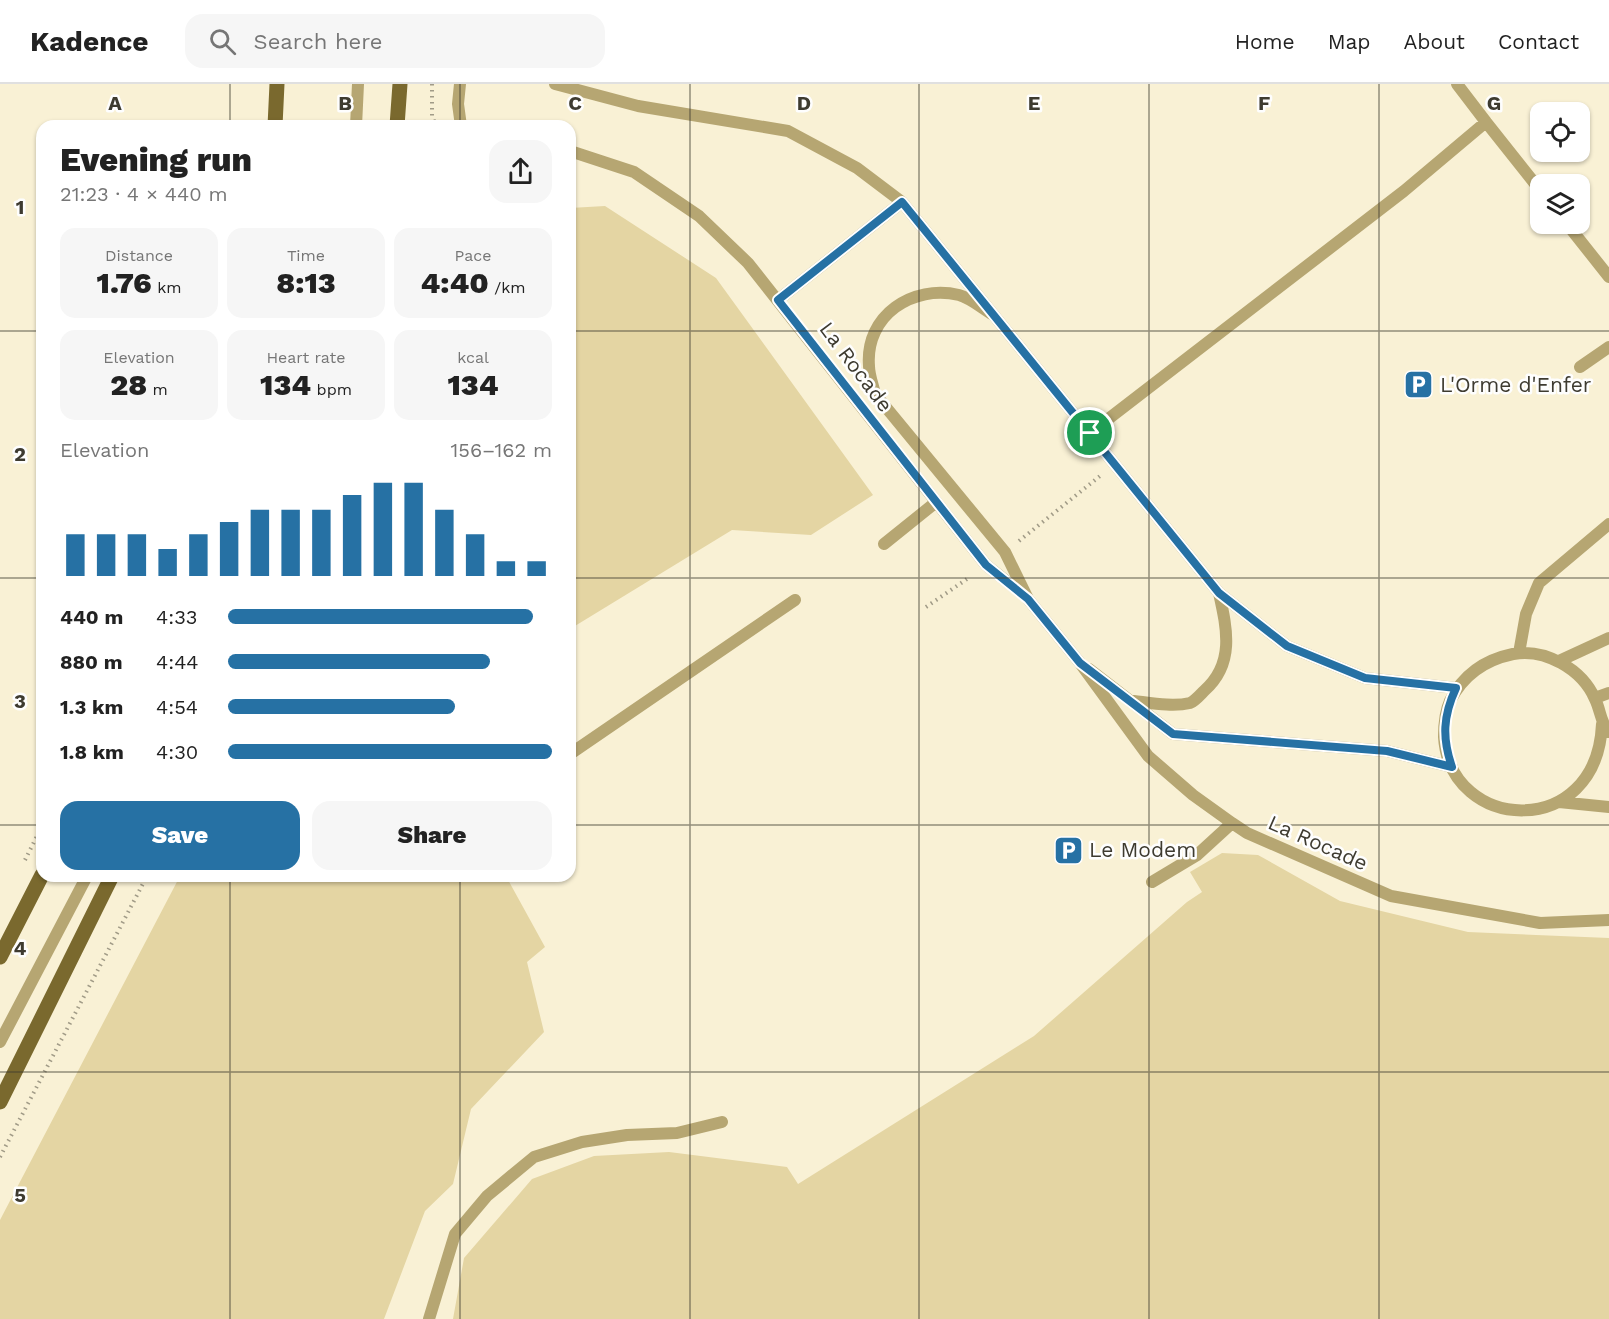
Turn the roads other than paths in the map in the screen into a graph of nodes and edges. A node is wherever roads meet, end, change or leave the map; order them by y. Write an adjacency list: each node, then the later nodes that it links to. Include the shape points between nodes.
1 (277, 84): 7 (main road)
2 (358, 84): 8 (lane)
3 (400, 84): 9 (main road)
4 (460, 84): 10 (lane)
5 (555, 84): 14 (lane, La Rocade, via 638,106 789,131 856,168)
6 (1457, 84): 11 (lane)
7 (275, 120)
8 (356, 120)
9 (398, 120)
10 (460, 120)
11 (1486, 122): 13 (lane); 21 (lane, via 1404,191)
12 (576, 153): 17 (lane, La Rocade, via 634,172 699,216 748,263)
13 (1530, 177)
14 (902, 202): 17 (lane); 18 (lane, La Rocade)
15 (1575, 234): 16 (lane)
16 (1609, 277)
17 (778, 300): 22 (lane, La Rocade)
18 (992, 314): 21 (lane, La Rocade); 26 (lane, La Rocade, via 961,296 931,292 902,300 883,320 871,342 868,366 875,394 1005,552)
19 (1609, 347): 20 (lane)
20 (1580, 367)
21 (1090, 433): 25 (lane, La Rocade)
22 (935, 503): 24 (lane); 26 (lane, La Rocade, via 986,565)
23 (1609, 524): 29 (lane, via 1539,583 1526,614)
24 (884, 544)
25 (1219, 593): 32 (lane, La Rocade, via 1287,646 1365,678); 35 (lane, La Rocade, via 1226,627 1226,659 1215,682 1191,703)
26 (1028, 599): 31 (lane, La Rocade)
27 (795, 600): 37 (lane)
28 (1609, 638): 30 (lane)
29 (1520, 653): 30 (lane, via 1540,654); 32 (lane, via 1495,658 1474,670)
30 (1559, 661): 34 (lane, via 1580,677)
31 (1080, 663): 35 (lane, La Rocade); 41 (lane, La Rocade, via 1148,756)
32 (1456, 688): 38 (lane, via 1444,727 1445,748)
33 (1609, 693): 34 (lane)
34 (1595, 698): 36 (lane)
35 (1133, 701): 38 (lane, La Rocade, via 1173,734 1387,751)
36 (1606, 728): 39 (lane, via 1593,770 1579,788)
37 (576, 750)
38 (1452, 767): 39 (lane, via 1466,788 1486,802 1510,810 1536,810)
39 (1559, 802): 40 (lane)
40 (1609, 807)
41 (1232, 823): 45 (lane, via 1197,855); 46 (lane, La Rocade, via 1391,896 1540,923)
42 (38, 882): 47 (main road)
43 (84, 882): 48 (lane)
44 (109, 882): 49 (main road)
45 (1152, 882)
46 (1609, 920)
47 (0, 957)
48 (0, 1042)
49 (0, 1102)
50 (722, 1122): 51 (lane, via 677,1133 582,1142 534,1157 487,1196 455,1234)
51 (429, 1319)

